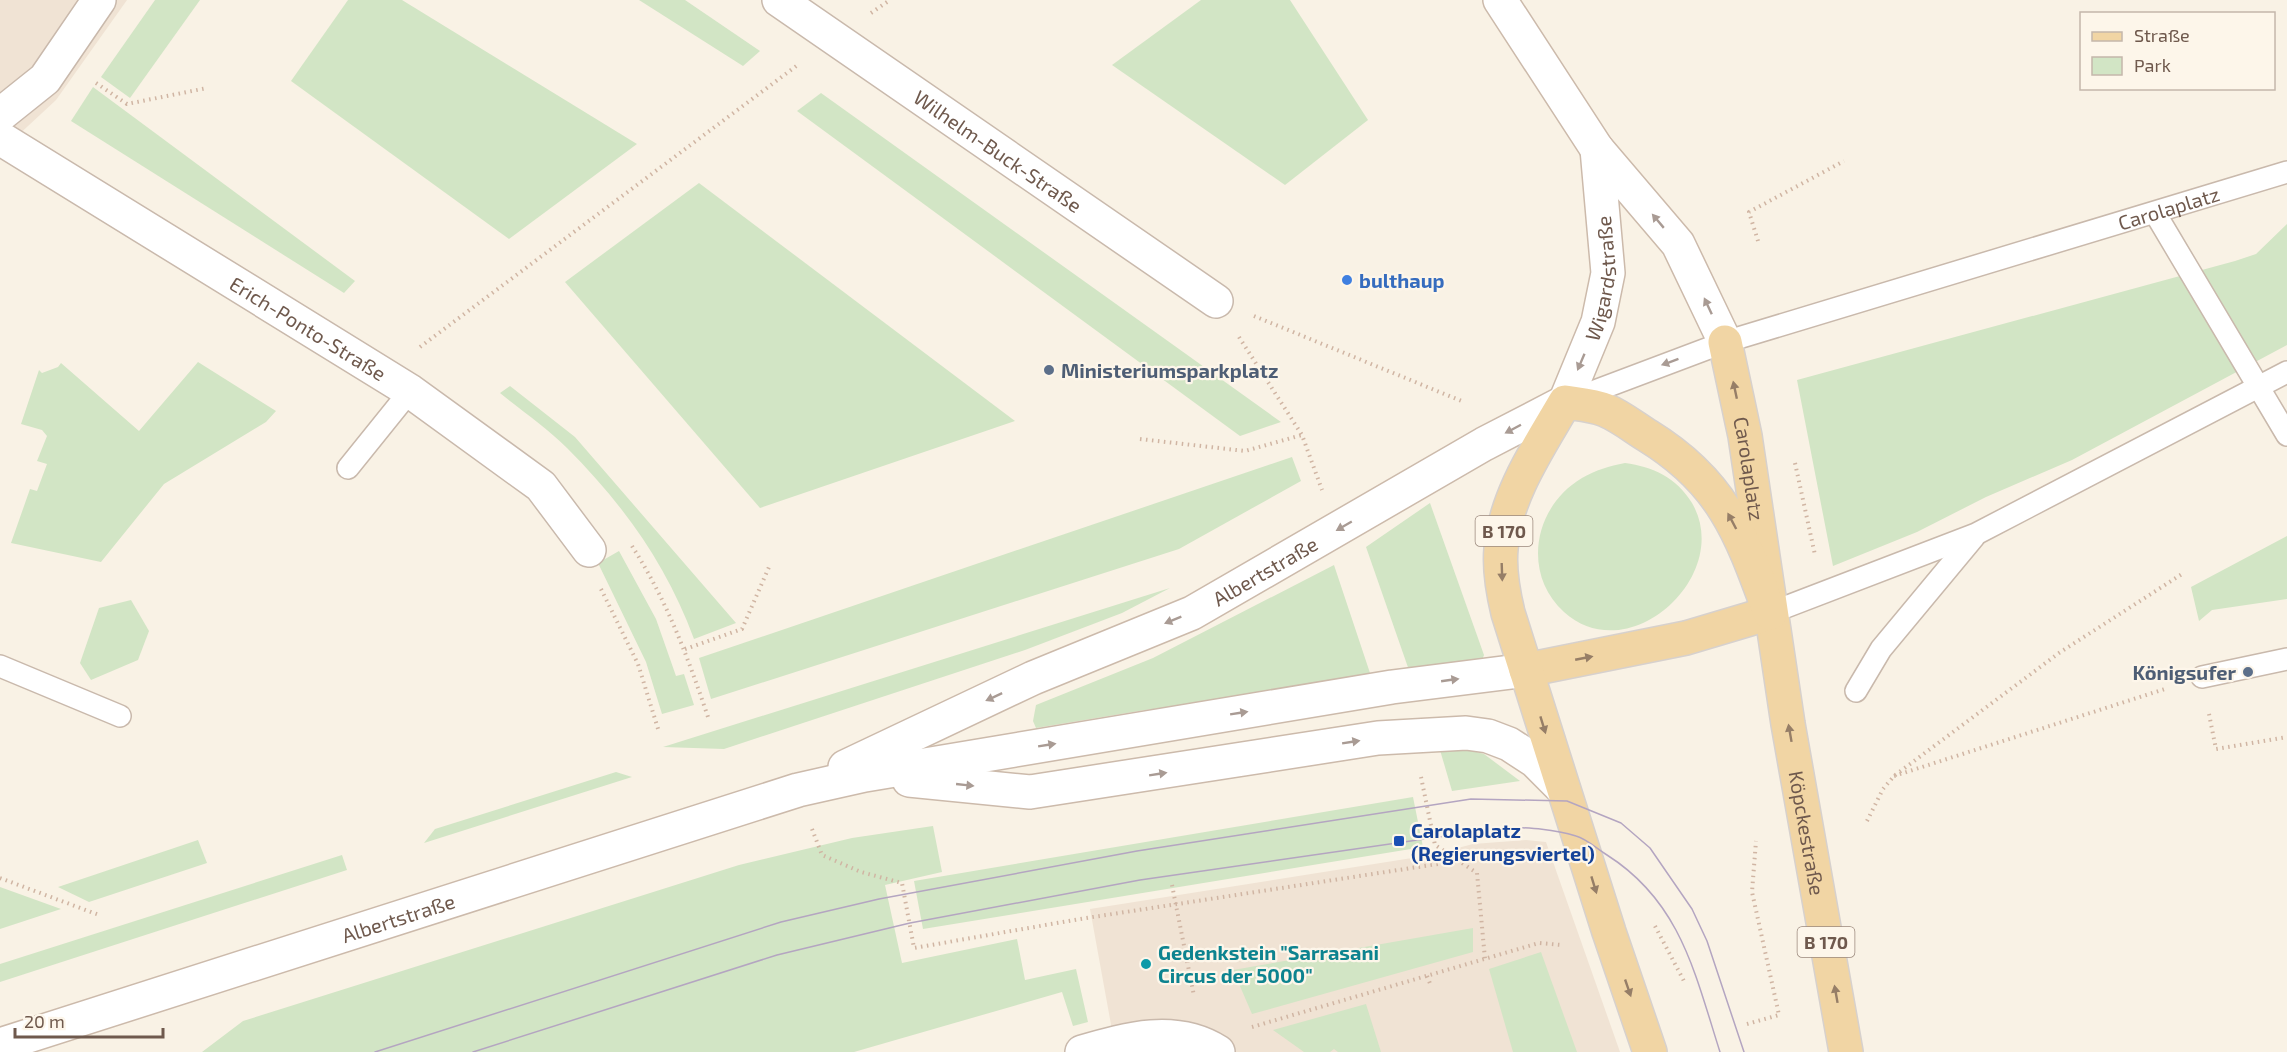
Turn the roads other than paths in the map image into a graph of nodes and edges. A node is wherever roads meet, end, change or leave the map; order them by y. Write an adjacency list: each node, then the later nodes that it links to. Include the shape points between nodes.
1 (99, 0): 4 (main road, via 45,79)
2 (779, 0): 9 (main road, Wilhelm-Buck-Straße)
3 (1500, 0): 6 (main road, Wigardstraße)
4 (0, 115)
5 (0, 138): 13 (main road, Erich-Ponto-Straße)
6 (1597, 149): 10 (main road, Wigardstraße, one-way to 6, via 1678,244); 14 (main road, Wigardstraße, one-way to 14, via 1608,273 1598,322)
7 (2287, 172): 8 (lane, Carolaplatz)
8 (2155, 213): 10 (lane, Carolaplatz); 12 (lane)
9 (1216, 301)
10 (1725, 342): 14 (lane, Albertstraße, one-way to 14); 19 (main road, Carolaplatz, one-way to 10, via 1745,435)
11 (2287, 372): 12 (lane)
12 (2258, 387): 15 (lane); 17 (lane)
13 (410, 391): 16 (lane); 18 (main road, Erich-Ponto-Straße, via 541,486)
14 (1565, 402): 19 (main road, one-way to 14, via 1747,550 1725,508 1699,474 1667,448 1605,410); 22 (main road, B 170, one-way to 22, via 1522,477 1507,516 1501,549 1502,586); 28 (main road, Albertstraße, one-way to 28, via 1484,444 1192,613 1033,678)
15 (2287, 435)
16 (348, 468)
17 (1976, 534): 19 (lane); 24 (lane, via 1881,649)
18 (589, 550)
19 (1770, 613): 22 (main road, Albertstraße, one-way to 19, via 1686,638); 33 (main road, Köpckestraße / B 170, one-way to 19)
20 (2287, 658): 23 (lane)
21 (0, 666): 25 (lane)
22 (1526, 669): 26 (main road, Albertstraße, one-way to 22); 27 (main road, B 170, one-way to 27)
23 (2202, 677)
24 (1856, 691)
25 (120, 716)
26 (865, 775): 27 (main road, Albertstraße, one-way to 27, via 1030,792 1378,738 1466,733 1509,744); 28 (main road, Albertstraße)
27 (1563, 789): 32 (main road, B 170, one-way to 32)
28 (798, 790): 29 (main road, Albertstraße)
29 (0, 1045)
30 (1210, 1047): 31 (main road, via 1159,1034)
31 (1082, 1052)
32 (1650, 1052)
33 (1846, 1052)

